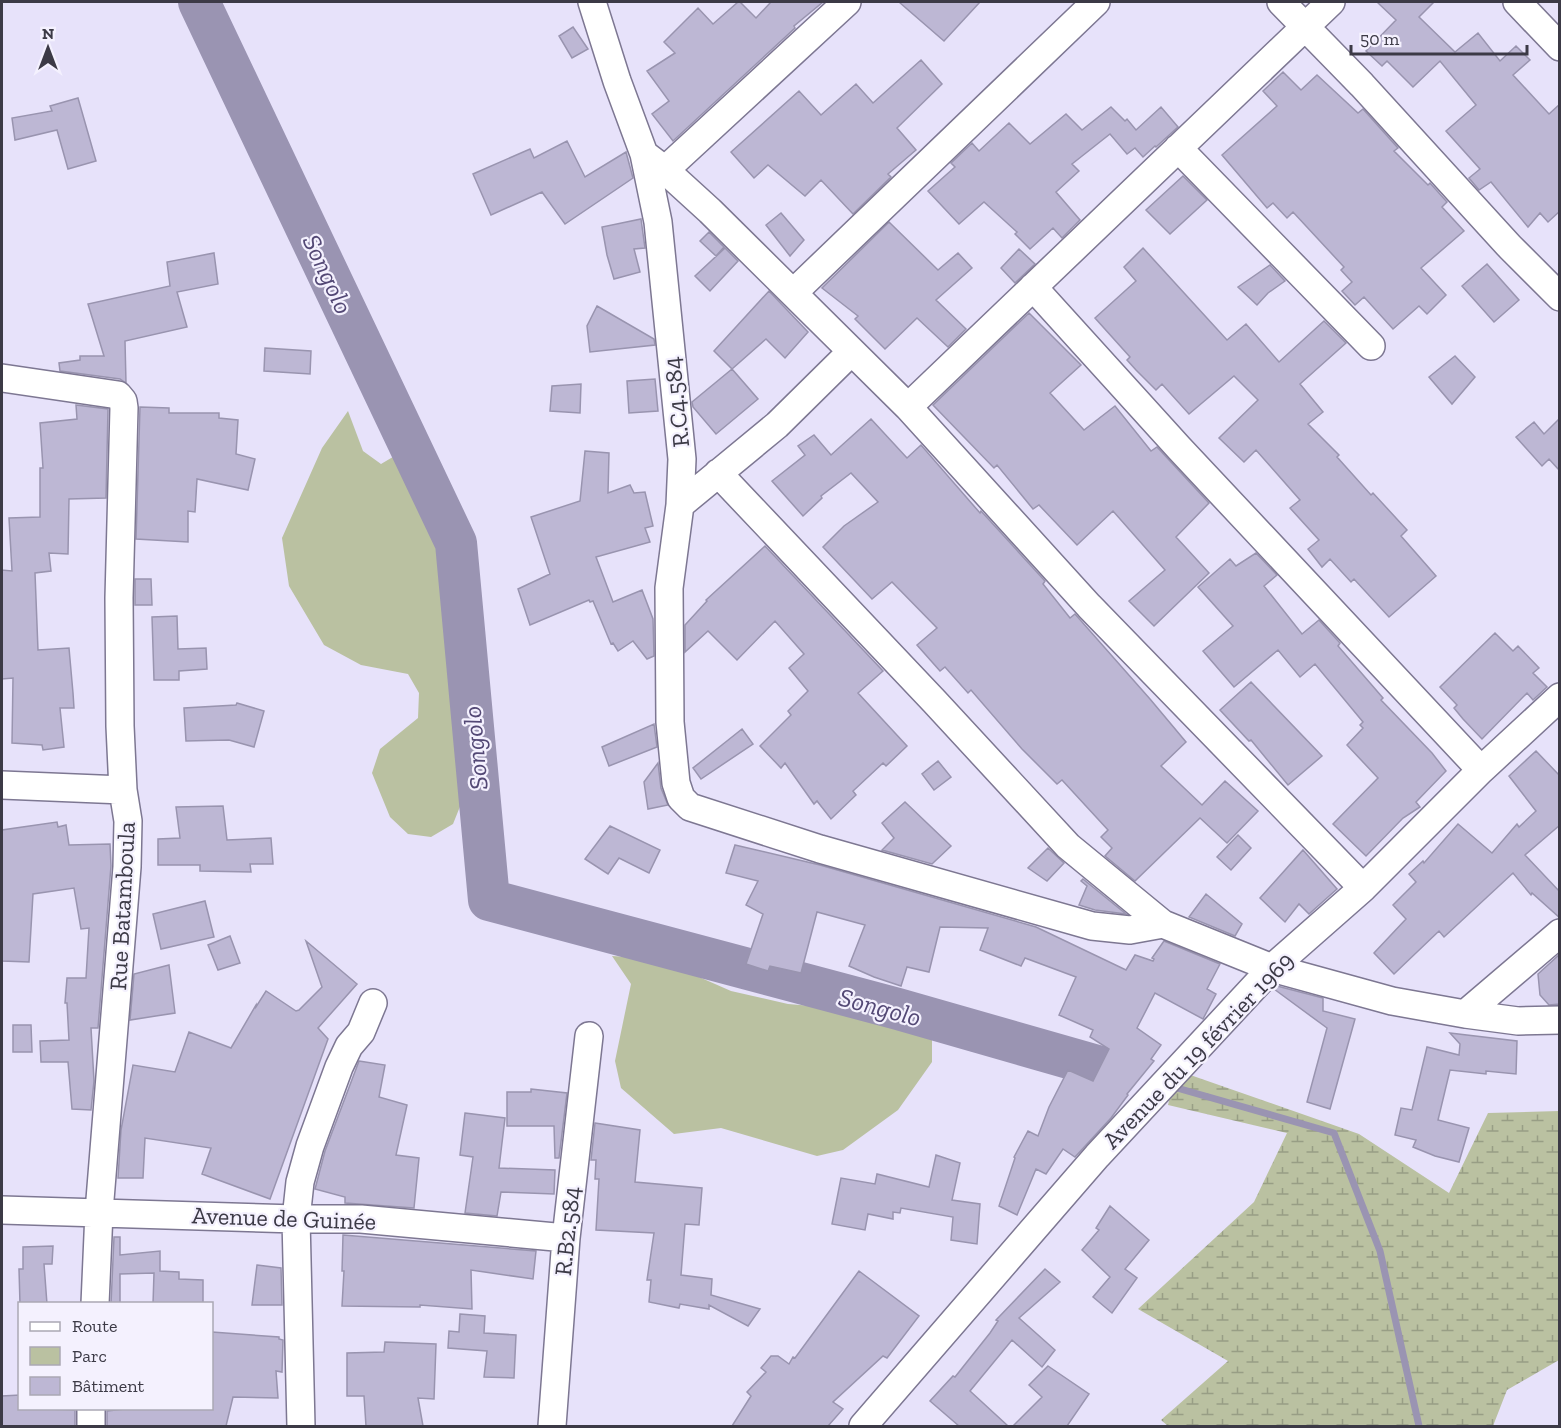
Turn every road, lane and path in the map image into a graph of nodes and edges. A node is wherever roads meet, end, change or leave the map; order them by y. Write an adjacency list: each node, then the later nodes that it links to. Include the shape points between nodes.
1 (847, 2): 10 (street)
2 (1096, 2): 12 (street)
3 (1281, 2): 7 (street)
4 (1330, 2): 7 (street)
5 (1517, 2): 8 (street)
6 (600, 7): 10 (street, R.C4.584)
7 (1305, 27): 9 (street); 13 (street)
8 (1560, 46)
9 (1178, 148): 11 (street); 14 (street)
10 (654, 162): 12 (street); 19 (street, R.C4.584, via 682,459)
11 (1033, 287): 17 (street); 21 (street)
12 (793, 293): 15 (street)
13 (1560, 297)
14 (1371, 346)
15 (851, 352): 17 (street); 18 (street, via 777,425)
16 (2, 378): 23 (street, Rue Batamboula, via 118,395 123,401 119,598)
17 (909, 407): 24 (street, via 1089,606)
18 (718, 473): 19 (street); 25 (street, via 1068,846)
19 (680, 505): 25 (street, R.C4.584, via 669,588 670,722 676,783 681,798 690,807 831,852 1092,926 1130,930)
20 (1560, 697): 21 (street, Avenue du 19 février 1969)
21 (1481, 770): 24 (street, Avenue du 19 février 1969)
22 (2, 785): 23 (street)
23 (123, 789): 33 (street, Rue Batamboula, via 128,821 127,867)
24 (1363, 888): 27 (street, Avenue du 19 février 1969)
25 (1163, 924): 27 (street)
26 (1560, 933): 29 (street)
27 (1272, 968): 29 (street, via 1392,1001); 41 (street, Avenue du 19 février 1969, via 1096,1156)
28 (373, 1003): 34 (street, via 361,1032 339,1067 310,1146 300,1182)
29 (1465, 1014): 30 (street, via 1518,1021)
30 (1560, 1020)
31 (589, 1036): 35 (street, R.B2.584)
32 (2, 1210): 33 (street, Avenue de Guinée)
33 (99, 1212): 34 (street, Avenue de Guinée); 36 (street, Rue Batamboula)
34 (296, 1219): 35 (street, Avenue de Guinée, via 361,1219); 39 (street)
35 (566, 1238): 40 (street, R.B2.584)
36 (95, 1302)
37 (91, 1410): 38 (street)
38 (91, 1426)
39 (301, 1426)
40 (552, 1426)
41 (863, 1426)

